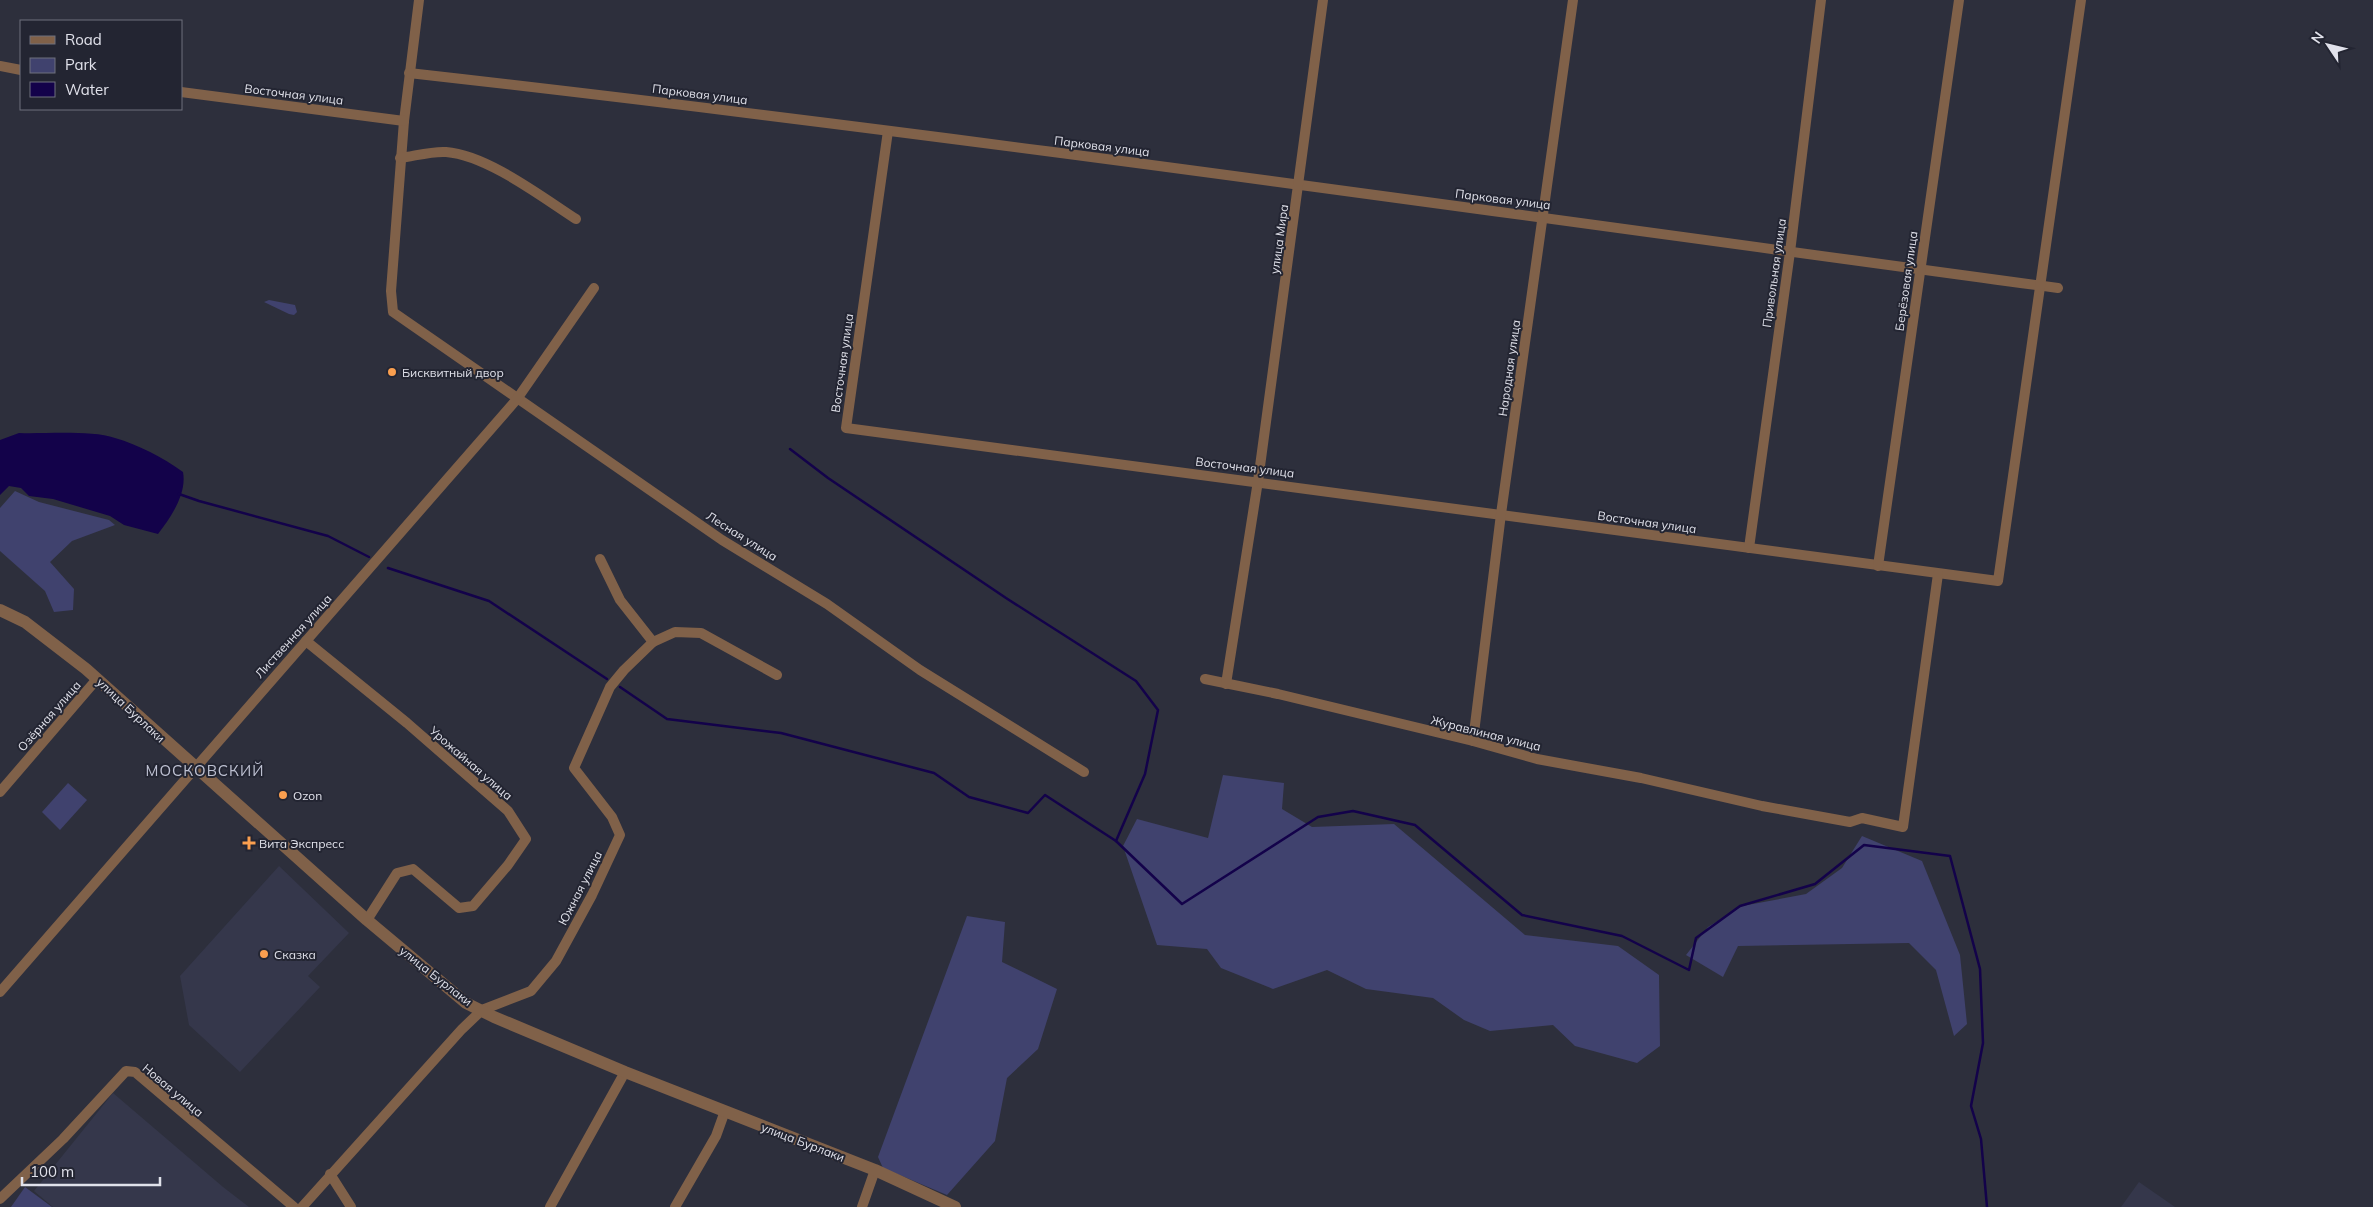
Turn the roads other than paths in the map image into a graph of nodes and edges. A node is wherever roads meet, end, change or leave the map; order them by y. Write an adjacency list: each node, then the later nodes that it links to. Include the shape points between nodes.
1 (419, 0): 9 (street)
2 (1323, 0): 14 (street, улица Мира)
3 (1573, 0): 15 (street, Народная улица)
4 (1821, 0): 17 (street, Привольная улица)
5 (1959, 0): 18 (street, Берёзовая улица)
6 (2081, 0): 19 (street)
7 (0, 66): 8 (street)
8 (20, 70)
9 (409, 73): 11 (street); 12 (street, Парковая улица, via 598,93)
10 (182, 92): 11 (street, Восточная улица)
11 (404, 121): 13 (street)
12 (888, 131): 14 (street, Парковая улица); 23 (street, Восточная улица, via 846,428)
13 (400, 158): 16 (street, via 445,152 467,156 500,171); 22 (street, Лесная улица, via 391,291 393,312)
14 (1300, 185): 15 (street, Парковая улица); 23 (street, улица Мира)
15 (1544, 217): 17 (street, Парковая улица); 24 (street, Народная улица)
16 (576, 219)
17 (1790, 252): 18 (street, Парковая улица); 25 (street, Привольная улица)
18 (1920, 270): 19 (street, Парковая улица); 27 (street, Берёзовая улица)
19 (2040, 286): 21 (street, Парковая улица); 28 (street, Восточная улица, via 1998,581)
20 (594, 288): 22 (street, Лиственная улица)
21 (2058, 288)
22 (517, 399): 30 (street, Лиственная улица); 38 (street, Лесная улица, via 722,540 827,604 920,670)
23 (1258, 481): 24 (street, Восточная улица); 35 (street, улица Мира)
24 (1501, 514): 25 (street, Восточная улица); 36 (street, Народная улица)
25 (1749, 548): 27 (street, Восточная улица)
26 (600, 559): 31 (street, via 620,600)
27 (1878, 566): 28 (street, Восточная улица)
28 (1938, 574): 36 (street, Журавлиная улица, via 1903,827 1862,818 1850,822 1762,806 1641,778 1537,759)
29 (0, 610): 33 (street, улица Бурлаки, via 37,630)
30 (306, 641): 37 (street, Лиственная улица); 40 (street, Урожайная улица, via 508,812 526,838 473,906 459,908 412,869 397,873)
31 (652, 642): 32 (street, Южная улица, via 675,632 701,633); 42 (street, Южная улица, via 610,687 574,768 612,817 620,835 608,864 556,961 531,991)
32 (777, 675)
33 (97, 679): 37 (street, улица Бурлаки); 39 (street, Озёрная улица)
34 (1205, 679): 35 (street, Журавлиная улица)
35 (1226, 684): 36 (street, Журавлиная улица)
36 (1473, 741)
37 (194, 768): 40 (street, улица Бурлаки); 41 (street, Лиственная улица)
38 (1084, 772)
39 (0, 792)
40 (367, 920): 42 (street, улица Бурлаки, via 466,1002)
41 (0, 992)
42 (482, 1010): 43 (street, улица Бурлаки); 46 (street, Южная улица)
43 (624, 1072): 44 (street, улица Бурлаки); 51 (street)
44 (725, 1111): 45 (street, улица Бурлаки); 52 (street, via 716,1136)
45 (875, 1170): 53 (street); 54 (street, улица Бурлаки)
46 (330, 1174): 48 (street, Южная улица); 50 (street)
47 (0, 1199): 49 (street, Новая улица, via 63,1139 126,1071 135,1072)
48 (307, 1204)
49 (294, 1207)
50 (351, 1207)
51 (550, 1207)
52 (675, 1207)
53 (862, 1207)
54 (955, 1207)

